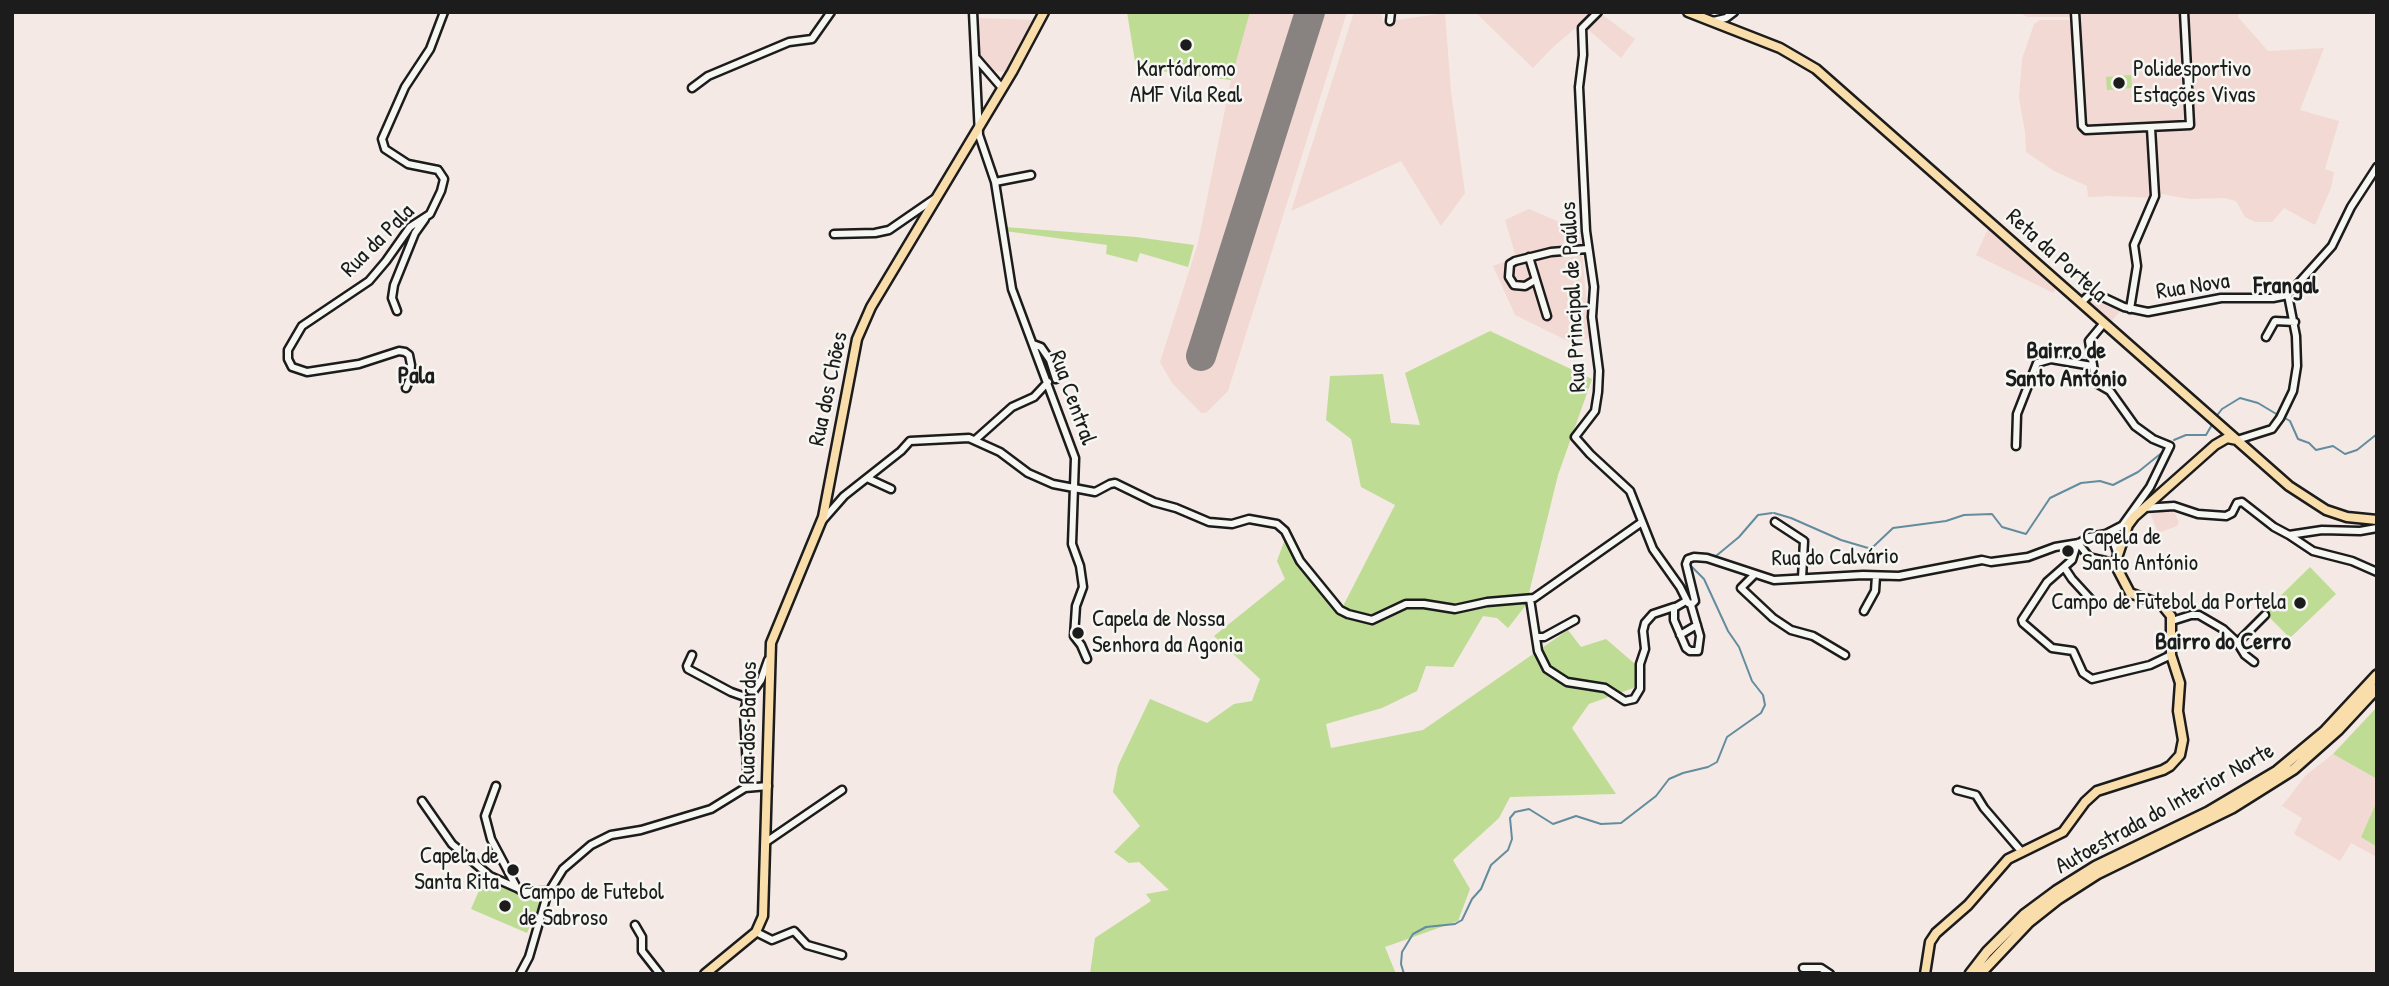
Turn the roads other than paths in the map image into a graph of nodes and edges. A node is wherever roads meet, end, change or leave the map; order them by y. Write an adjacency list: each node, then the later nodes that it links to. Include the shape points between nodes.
1 (444, 12): 27 (street, Rua da Pala, via 430,49 405,87 382,139 385,149 408,164 434,169 443,177 442,190)
2 (831, 12): 17 (street, via 812,39 789,42 708,76)
3 (973, 12): 14 (street, Rua Central)
4 (1044, 12): 16 (main road, Rua dos Chões)
5 (1391, 12): 12 (street)
6 (1598, 12): 29 (street, Rua Principal de Paúlos, via 1582,28 1579,81)
7 (1688, 12): 11 (main road, Reta da Portela)
8 (2075, 12): 19 (street, via 2083,128)
9 (2184, 12): 19 (street, via 2190,123)
10 (1732, 15): 11 (street); 13 (street)
11 (1710, 20): 13 (main road, Reta da Portela)
12 (1390, 21)
13 (1728, 27): 33 (main road, Reta da Portela, via 1787,51 1816,69)
14 (975, 56): 15 (street); 20 (street, Rua Central)
15 (990, 73): 16 (street); 18 (street)
16 (1010, 74): 18 (main road, Rua dos Chões)
17 (692, 88)
18 (1002, 88): 20 (main road, Rua dos Chões)
19 (2151, 128): 34 (street, via 2155,196 2134,245 2137,266)
20 (978, 129): 21 (main road, Rua dos Chões); 22 (street, Rua Central)
21 (971, 142): 22 (street); 26 (main road, Rua dos Chões)
22 (982, 149): 25 (street, Rua Central)
23 (2377, 167): 32 (street, via 2332,246)
24 (1031, 175): 25 (street)
25 (995, 182): 40 (street, Rua Central, via 1012,285)
26 (938, 196): 28 (street, via 891,229); 55 (main road, Rua dos Chões, via 858,335)
27 (428, 215): 35 (street, via 415,233 395,284 392,299); 44 (street, Rua da Pala, via 412,225 368,282 302,326 288,351 292,367 307,372 405,352 411,363)
28 (834, 234)
29 (1587, 249): 30 (street); 57 (street, Rua Principal de Paúlos, via 1594,287 1598,395 1593,414 1575,437 1629,489)
30 (1529, 257): 31 (street); 31 (street, via 1510,264 1510,277 1517,286 1527,286)
31 (1535, 279): 36 (street)
32 (2288, 295): 34 (street, Rua Nova, via 2225,297 2148,312); 38 (street)
33 (2081, 303): 34 (street, Rua Nova, via 2094,293); 37 (main road, Reta da Portela)
34 (2130, 309)
35 (397, 311)
36 (1548, 316)
37 (2104, 323): 41 (street, via 2089,340); 45 (main road, Reta da Portela)
38 (2295, 323): 39 (street, via 2274,322); 47 (street, via 2297,371 2281,416 2270,430)
39 (2266, 337)
40 (1033, 344): 42 (street, via 1042,348); 43 (street, Rua Central)
41 (2092, 366): 49 (street, via 2054,359 2037,363 2017,414); 59 (street, via 2097,385 2110,391 2133,424 2170,446)
42 (1056, 379)
43 (1048, 382): 46 (street); 52 (street, Rua Central, via 1074,451)
44 (406, 388)
45 (2219, 424): 47 (main road, Reta da Portela); 48 (main road, via 2221,434)
46 (975, 440): 50 (street, via 912,441); 52 (street, via 1033,475)
47 (2238, 441): 48 (main road, via 2227,438); 54 (main road, Reta da Portela, via 2315,504 2347,517)
48 (2215, 445): 53 (main road)
49 (2016, 446)
50 (867, 478): 51 (street); 55 (street)
51 (891, 489)
52 (1075, 489): 71 (street, via 1095,492 1115,483 1209,522 1232,524 1249,519 1277,524 1340,610 1372,620 1408,603 1452,609); 88 (street, Rua Central, via 1072,547 1083,587 1076,605 1074,636)
53 (2144, 508): 56 (main road); 62 (street, via 2176,506 2198,514 2226,516 2242,502)
54 (2377, 520)
55 (822, 521): 75 (main road, Rua dos Chões)
56 (2131, 521): 59 (street, Rua do Calvário); 64 (main road)
57 (1642, 522): 71 (street); 72 (street, Rua Principal de Paúlos, via 1655,554)
58 (1775, 522): 70 (street, via 1804,541)
59 (2122, 526): 61 (street, Rua do Calvário)
60 (2377, 528): 62 (street)
61 (2110, 532): 63 (street, Rua do Calvário); 64 (street)
62 (2290, 535): 67 (street, via 2313,551)
63 (2078, 543): 65 (street, via 2090,558); 66 (street); 69 (street, Rua do Calvário, via 2019,559)
64 (2118, 555): 65 (main road)
65 (2114, 566): 79 (main road, via 2130,593 2162,605)
66 (2064, 567): 73 (street); 87 (street, via 2047,582 2022,620 2052,648 2071,650 2083,673 2092,679)
67 (2377, 572)
68 (1755, 575): 70 (street, Rua do Calvário, via 1774,580); 72 (street, Rua do Calvário, via 1697,556 1690,558 1686,564 1694,603); 86 (street, via 1741,588 1773,618)
69 (1877, 576): 70 (street, Rua do Calvário); 76 (street)
70 (1802, 578)
71 (1530, 599): 82 (street)
72 (1689, 603): 74 (street); 80 (street)
73 (2094, 603)
74 (1674, 607): 81 (street); 82 (street, via 1655,613 1645,623 1640,686 1630,701 1603,687 1569,683 1551,673 1541,658)
75 (785, 608): 85 (main road, Rua dos Bardos)
76 (1864, 611)
77 (2264, 615): 83 (street)
78 (1574, 620): 82 (street, via 1542,638)
79 (2172, 621): 83 (street, via 2199,615); 87 (main road)
80 (1697, 625): 81 (street); 81 (street, via 1698,651 1688,650)
81 (1680, 635)
82 (1536, 636)
83 (2237, 643): 89 (street)
84 (692, 655): 92 (street, via 688,669)
85 (770, 655): 92 (street, via 762,679); 94 (main road, Rua dos Bardos)
86 (1845, 655)
87 (2171, 655): 100 (main road, via 2179,679 2183,740 2175,761 2163,770 2097,791 2063,832)
88 (1087, 659)
89 (2254, 662)
90 (2377, 676): 112 (highway, Autoestrada do Interior Norte, via 2333,724 2277,771 2056,891 2025,914)
91 (2377, 688): 113 (highway, Autoestrada do Interior Norte, via 2294,769 2232,808 2097,874 2058,899 2029,922)
92 (748, 698): 95 (street, via 743,724)
93 (496, 786): 101 (street, via 485,821)
94 (768, 786): 95 (street); 99 (main road, Rua dos Bardos)
95 (748, 788): 102 (street, via 707,810 601,839 569,864)
96 (842, 790): 99 (street)
97 (1957, 790): 100 (street, via 1976,795)
98 (422, 802): 101 (street, via 452,844 490,876)
99 (766, 842): 104 (main road, Rua dos Bardos, via 764,910)
100 (2021, 851): 111 (main road, via 1936,933)
101 (517, 888): 102 (street)
102 (549, 891): 107 (street)
103 (635, 925): 108 (street, via 643,938 642,951)
104 (756, 932): 105 (street, via 772,940 794,931 806,944); 109 (main road)
105 (842, 955)
106 (1803, 968): 110 (street)
107 (520, 974)
108 (660, 974)
109 (705, 974)
110 (1830, 974)
111 (1925, 974)
112 (1970, 974)
113 (1980, 974)

